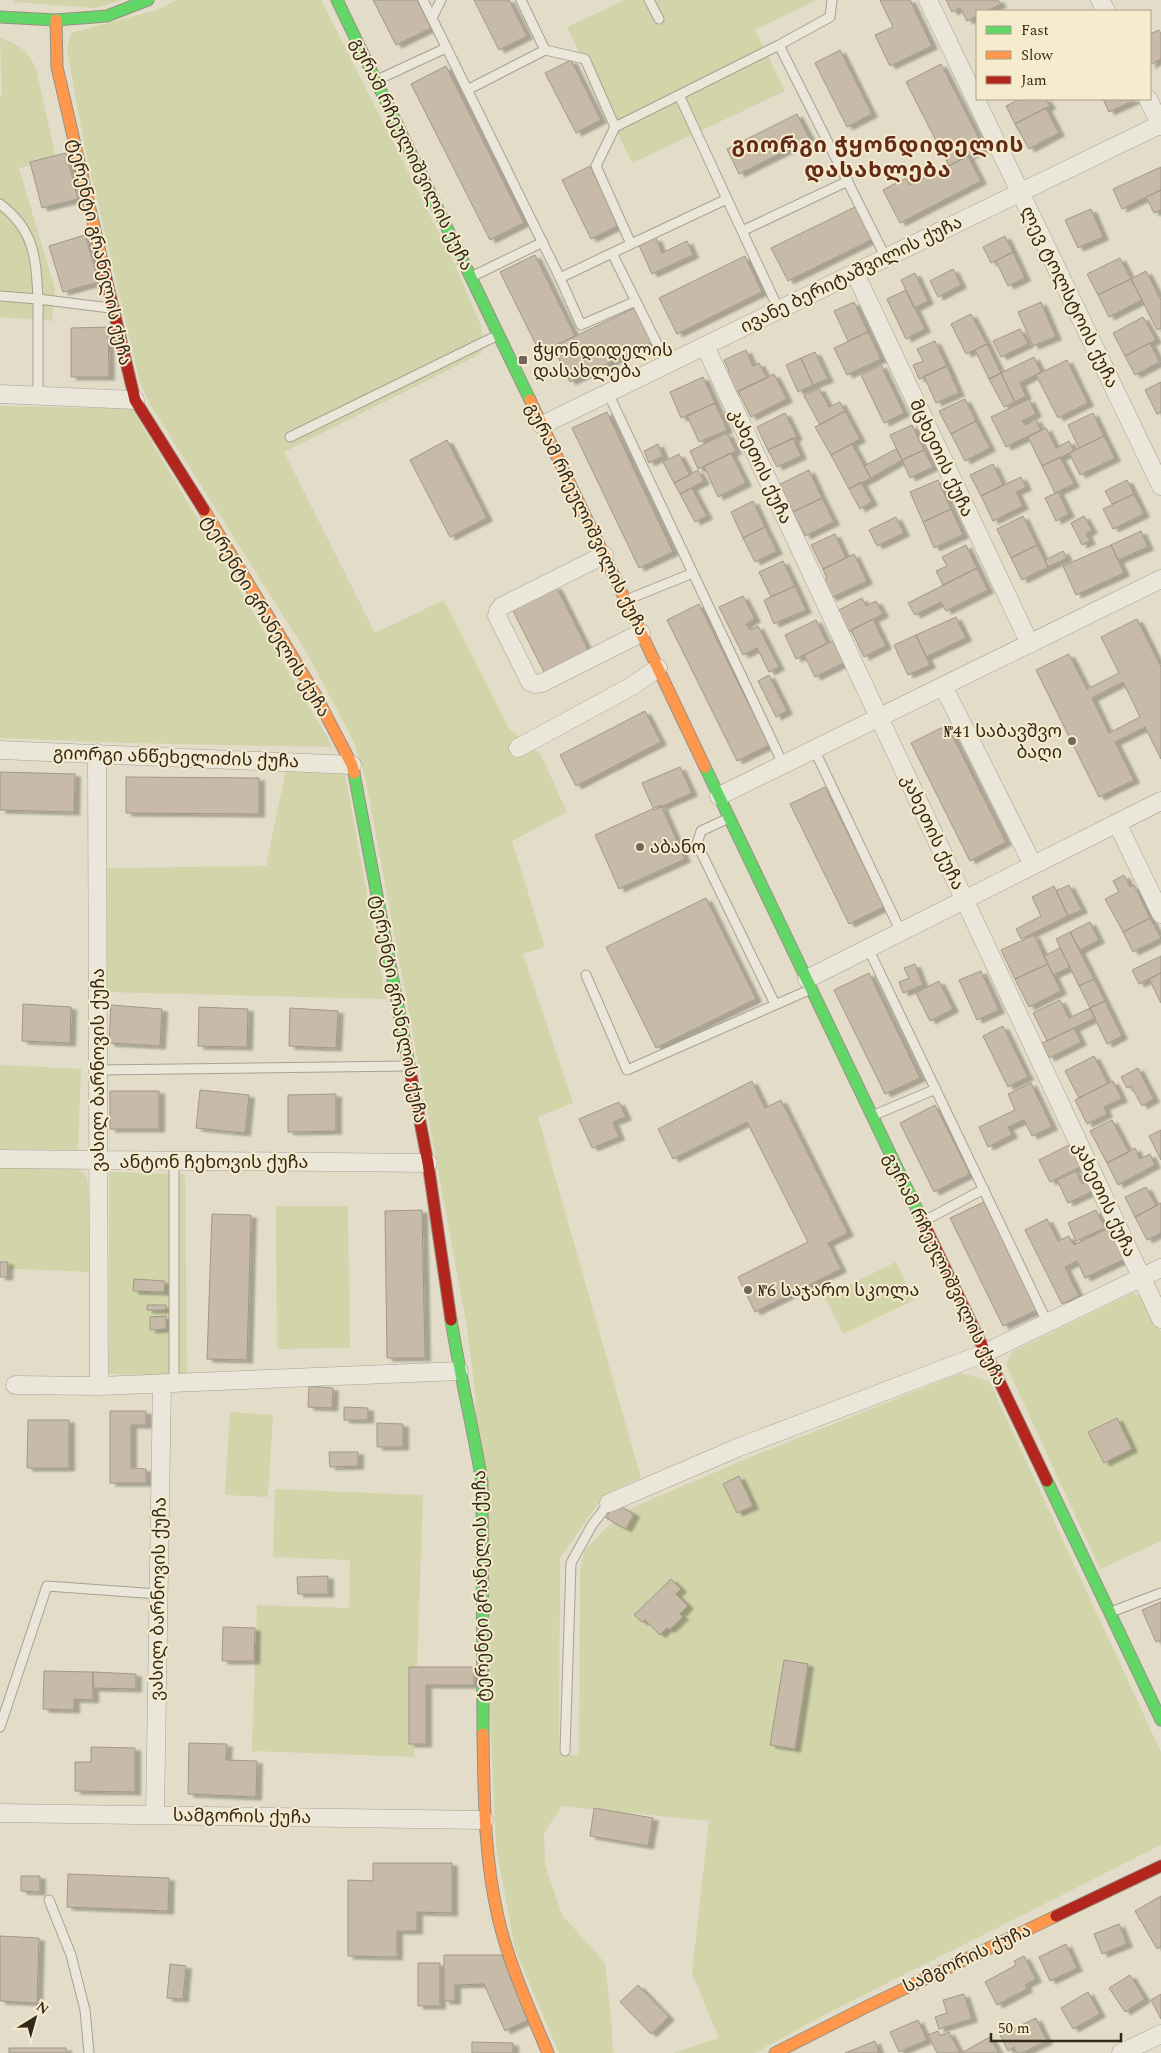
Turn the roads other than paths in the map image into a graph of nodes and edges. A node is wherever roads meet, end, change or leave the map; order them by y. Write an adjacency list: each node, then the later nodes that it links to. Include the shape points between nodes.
1 (148, 0): 12 (street, via 107,16)
2 (337, 0): 16 (street, გურამ რჩეულიშვილის ქუჩა)
3 (423, 0): 10 (lane)
4 (441, 0): 10 (lane)
5 (521, 0): 15 (lane)
6 (649, 0): 11 (lane)
7 (832, 0): 13 (lane, via 830,17)
8 (928, 0): 23 (street, ლევ ტოლსტოის ქუჩა)
9 (0, 17): 12 (street)
10 (432, 18): 14 (lane)
11 (659, 19)
12 (56, 20): 37 (street, ტერენტი გრანელის ქუჩა, via 57,67)
13 (779, 45): 18 (lane); 22 (lane)
14 (446, 48): 16 (lane); 17 (lane)
15 (545, 50): 17 (lane); 21 (lane, via 585,59)
16 (377, 80): 32 (street, გურამ რჩეულიშვილის ქუჩა)
17 (467, 90): 27 (lane)
18 (679, 95): 21 (lane); 24 (lane)
19 (1148, 100): 20 (street)
20 (1161, 125): 23 (street, ივანე ბერიტაშვილის ქუჩა)
21 (614, 127): 28 (lane, via 596,166)
22 (848, 181): 26 (lane); 30 (lane)
23 (1020, 192): 30 (street, ივანე ბერიტაშვილის ქუჩა); 48 (street, ლევ ტოლსტოის ქუჩა)
24 (727, 199): 26 (lane); 28 (lane)
25 (0, 204): 35 (lane, via 10,211 28,235 36,258)
26 (742, 231): 38 (lane)
27 (543, 242): 32 (lane); 33 (lane)
28 (631, 244): 29 (lane)
29 (612, 253): 33 (lane); 36 (lane)
30 (886, 258): 31 (street, ივანე ბერიტაშვილის ქუჩა)
31 (855, 273): 38 (street, ივანე ბერიტაშვილის ქუჩა); 54 (street, მცხეთის ქუჩა)
32 (471, 277): 39 (street, გურამ რჩეულიშვილის ქუჩა)
33 (560, 278): 36 (lane, via 581,325)
34 (0, 296): 35 (lane)
35 (38, 299): 37 (lane); 44 (lane)
36 (636, 301): 41 (lane)
37 (113, 309): 45 (street, ტერენტი გრანელის ქუჩა)
38 (779, 310): 40 (street, ივანე ბერიტაშვილის ქუჩა)
39 (499, 335): 46 (street, გურამ რჩეულიშვილის ქუჩა); 47 (lane)
40 (705, 346): 41 (street, ივანე ბერიტაშვილის ქუჩა); 57 (street, კახეთის ქუჩა)
41 (667, 364): 42 (street, ივანე ბერიტაშვილის ქუჩა)
42 (608, 393): 46 (street, ივანე ბერიტაშვილის ქუჩა); 50 (lane)
43 (0, 394): 44 (street)
44 (38, 396): 45 (street)
45 (135, 400): 63 (street, ტერენტი გრანელის ქუჩა, via 315,694)
46 (542, 425): 49 (street, გურამ რჩეულიშვილის ქუჩა)
47 (290, 437)
48 (1161, 486)
49 (598, 557): 52 (street, გურამ რჩეულიშვილის ქუჩა); 53 (street); 53 (street, via 502,606 497,616 530,682 535,684)
50 (693, 573): 52 (lane); 62 (lane)
51 (1161, 579): 54 (street)
52 (625, 600): 53 (street, გურამ რჩეულიშვილის ქუჩა)
53 (636, 636): 55 (street, გურამ რჩეულიშვილის ქუჩა)
54 (1030, 644): 56 (street)
55 (658, 668): 58 (street, via 632,686); 64 (street, გურამ რჩეულიშვილის ქუჩა)
56 (943, 686): 57 (street); 68 (street)
57 (880, 718): 60 (street); 69 (street, კახეთის ქუჩა)
58 (518, 748)
59 (0, 750): 61 (street, გიორგი ანწეხელიძის ქუჩა)
60 (814, 750): 62 (street); 71 (lane)
61 (97, 753): 63 (street, გიორგი ანწეხელიძის ქუჩა); 77 (street, ვასილ ბარნოვის ქუჩა)
62 (783, 764): 64 (street)
63 (352, 765): 76 (street, ტერენტი გრანელის ქუჩა)
64 (719, 796): 66 (street, გურამ რჩეულიშვილის ქუჩა)
65 (1161, 801): 67 (street)
66 (729, 818): 74 (street, გურამ რჩეულიშვილის ქუჩა); 75 (lane, via 701,831 697,844)
67 (1117, 823): 68 (street); 70 (street)
68 (1034, 865): 69 (street)
69 (965, 901): 71 (street); 87 (street, კახეთის ქუჩა)
70 (1161, 914)
71 (901, 932): 72 (street)
72 (868, 948): 74 (street); 78 (lane)
73 (586, 976): 75 (lane, via 626,1070)
74 (809, 984): 75 (lane); 79 (street, გურამ რჩეულიშვილის ქუჩა)
75 (774, 1004)
76 (410, 1066): 77 (lane); 83 (street, ტერენტი გრანელის ქუჩა)
77 (98, 1070): 81 (street, ვასილ ბარნოვის ქუჩა)
78 (936, 1089): 79 (lane); 84 (lane)
79 (872, 1116): 85 (street, გურამ რჩეულიშვილის ქუჩა)
80 (0, 1159): 81 (street, ანტონ ჩეხოვის ქუჩა)
81 (98, 1161): 82 (street, ანტონ ჩეხოვის ქუჩა); 94 (street, ვასილ ბარნოვის ქუჩა)
82 (174, 1162): 83 (street, ანტონ ჩეხოვის ქუჩა); 92 (lane, ვასილ ბარნოვის ქუჩა)
83 (428, 1163): 91 (street, ტერენტი გრანელის ქუჩა)
84 (984, 1189): 85 (lane); 89 (lane)
85 (923, 1222): 90 (street, გურამ რჩეულიშვილის ქუჩა)
86 (1161, 1268): 87 (street)
87 (1142, 1278): 88 (street, კახეთის ქუჩა); 89 (street)
88 (1161, 1319)
89 (1047, 1322): 90 (street)
90 (985, 1353): 95 (street, via 737,1448); 98 (street, გურამ რჩეულიშვილის ქუჩა)
91 (458, 1371): 92 (street); 104 (street, ტერენტი გრანელის ქუჩა, via 482,1482)
92 (168, 1383): 94 (street); 97 (street, ვასილ ბარნოვის ქუჩა)
93 (16, 1385): 94 (street)
94 (99, 1386)
95 (609, 1503): 101 (lane, via 592,1525 571,1563)
96 (1161, 1593): 98 (lane)
97 (158, 1594): 100 (lane, via 47,1586); 103 (street, ვასილ ბარნოვის ქუჩა)
98 (1111, 1612): 99 (street, გურამ რჩეულიშვილის ქუჩა)
99 (1161, 1720)
100 (0, 1727)
101 (565, 1751)
102 (0, 1813): 103 (street, სამგორის ქუჩა)
103 (155, 1815): 104 (street, სამგორის ქუჩა)
104 (484, 1820): 109 (street, ტერენტი გრანელის ქუჩა, via 496,1910 507,1949)
105 (1161, 1866): 110 (street, სამგორის ქუჩა)
106 (49, 1900): 108 (lane, via 71,1955 86,2010)
107 (1161, 2034): 111 (street)
108 (89, 2053)
109 (548, 2053)
110 (775, 2053)
111 (1121, 2053)

